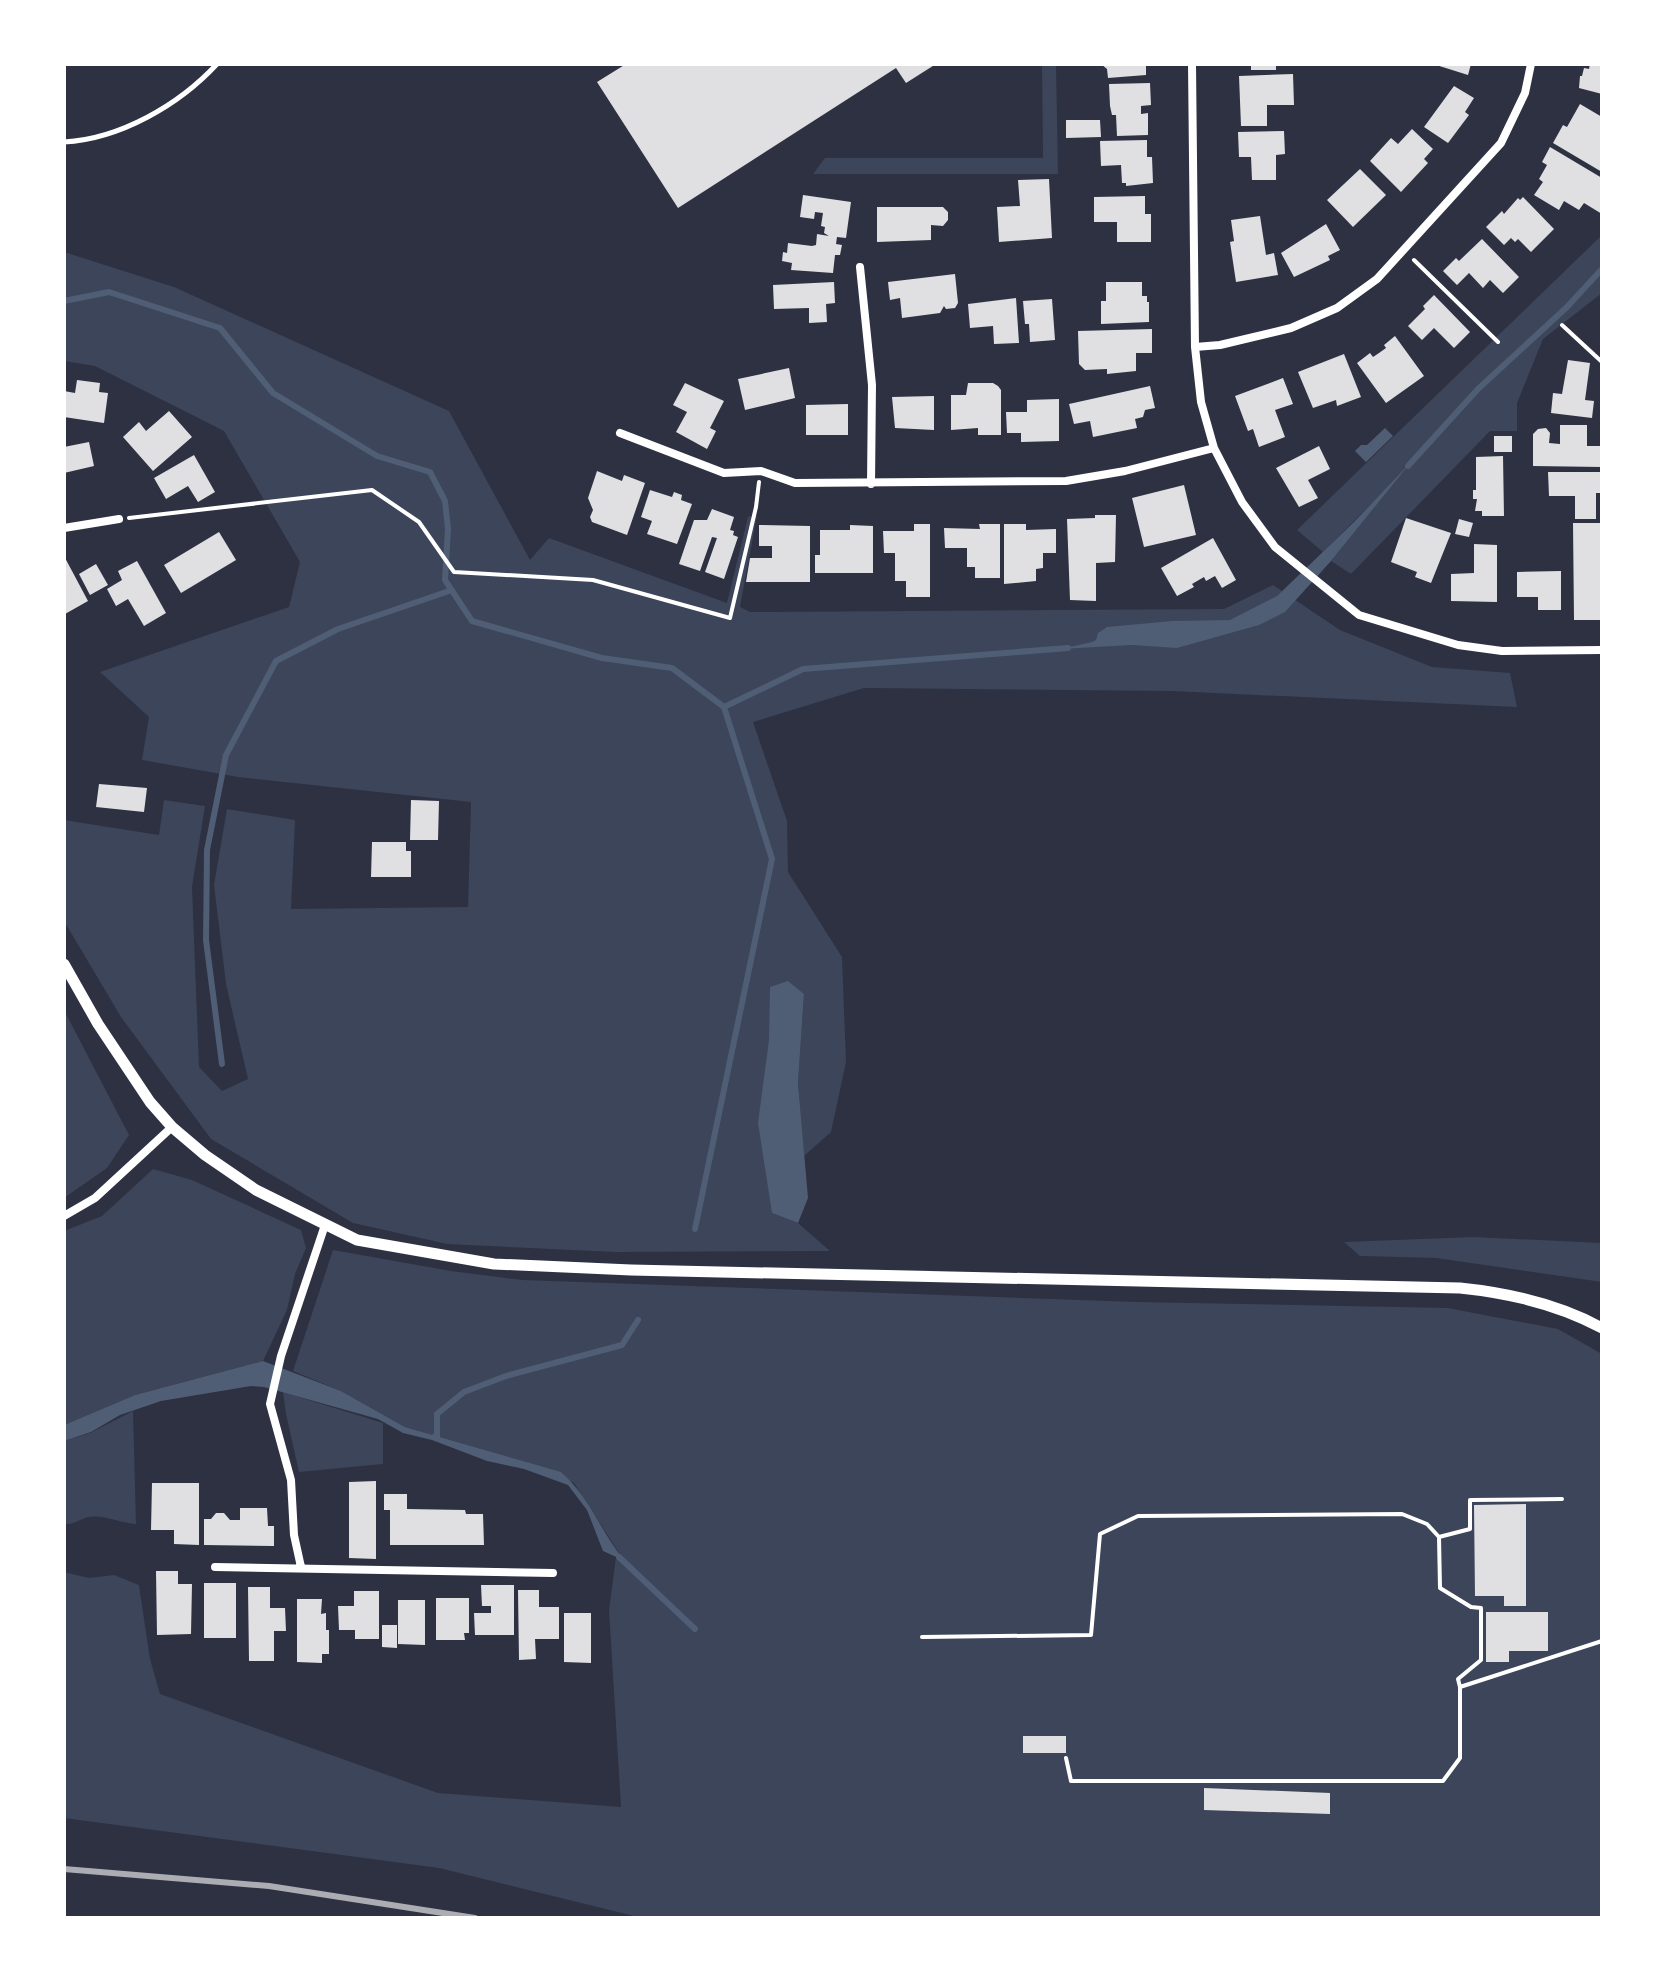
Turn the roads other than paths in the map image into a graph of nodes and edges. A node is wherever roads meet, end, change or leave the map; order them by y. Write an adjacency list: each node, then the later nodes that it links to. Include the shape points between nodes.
1 (217, 64): 4 (lane, via 199,84 110,135)
2 (1192, 64): 6 (street)
3 (1531, 64): 6 (street, via 1525,93 1501,143 1377,279 1337,308 1291,328)
4 (64, 142)
5 (860, 267): 9 (street, via 872,385)
6 (1195, 347): 8 (street, via 1201,402)
7 (620, 433): 9 (street, via 724,473 761,471 795,483)
8 (1214, 448): 9 (street, via 1066,481); 12 (street, via 1242,502 1275,547 1359,615 1458,645 1502,651)
9 (871, 484)
10 (119, 519): 11 (street)
11 (64, 528)
12 (1602, 650)
13 (64, 964): 14 (street, via 132,1077)
14 (172, 1127): 15 (street, via 95,1198); 16 (street, via 229,1173)
15 (64, 1216)
16 (325, 1225): 17 (street, via 357,1240 494,1264 1460,1288 1540,1303); 19 (street, via 270,1404 291,1480)
17 (1602, 1328)
18 (215, 1567): 19 (street)
19 (301, 1567): 20 (street)
20 (553, 1573)

